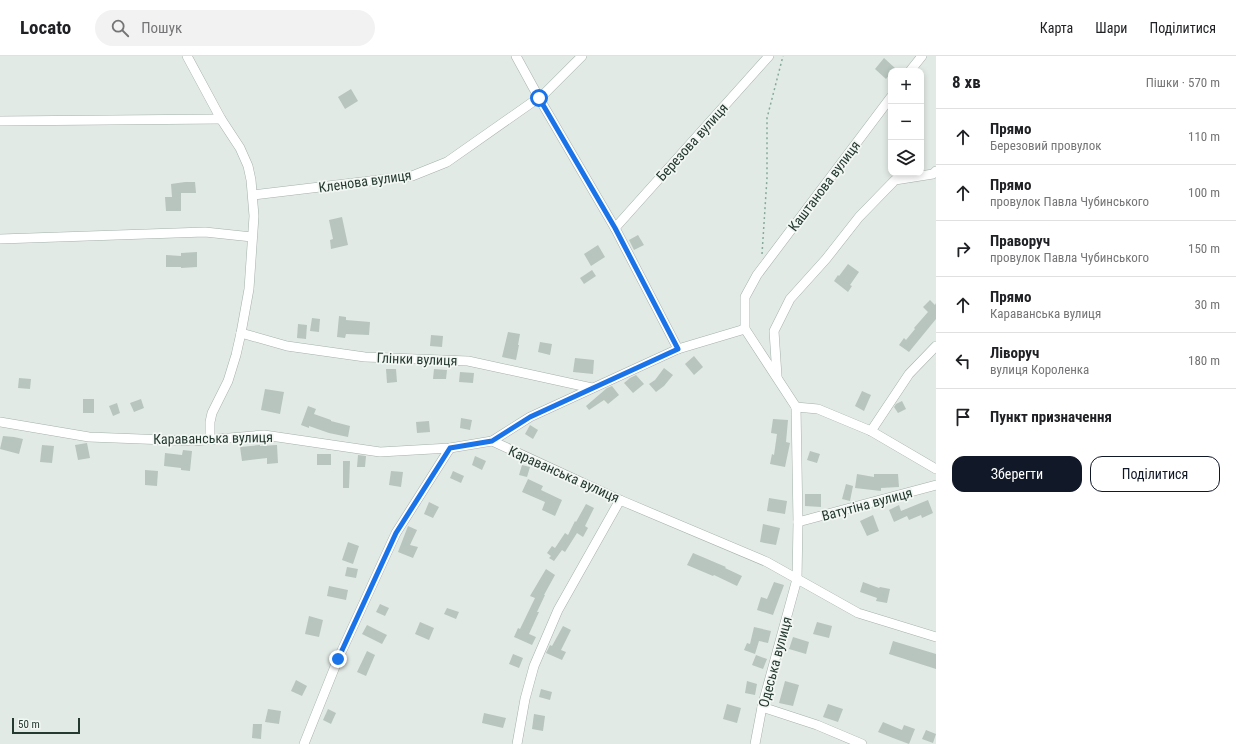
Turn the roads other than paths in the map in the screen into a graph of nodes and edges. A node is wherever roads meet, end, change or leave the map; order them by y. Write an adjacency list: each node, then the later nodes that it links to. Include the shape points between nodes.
1 (187, 56): 9 (street)
2 (516, 56): 7 (street)
3 (582, 56): 7 (street, Кленова вулиця)
4 (769, 56): 13 (street, Березова вулиця)
5 (922, 56): 6 (street)
6 (912, 68)
7 (539, 98): 12 (street, Кленова вулиця, via 447,162 412,176); 13 (street)
8 (888, 101): 16 (street, Каштанова вулиця, via 757,275 745,297)
9 (221, 119): 10 (street); 12 (street, via 240,148 248,166)
10 (0, 120)
11 (936, 171): 20 (street, via 933,174 895,180 858,217 826,259 790,299 774,331)
12 (253, 195): 14 (street)
13 (615, 228): 19 (street)
14 (252, 237): 15 (street, via 205,232); 17 (street)
15 (0, 239)
16 (745, 329): 19 (street); 20 (street)
17 (241, 333): 21 (street, Глінки вулиця, via 287,346 365,357 468,361); 25 (street, via 228,381 212,413)
18 (936, 346): 24 (street, via 909,374)
19 (678, 349): 21 (street)
20 (777, 378): 22 (street)
21 (592, 388): 26 (street, via 530,417)
22 (796, 407): 24 (street, via 818,409); 31 (street, Одеська вулиця)
23 (0, 422): 25 (street, Караванська вулиця, via 89,437)
24 (871, 432): 28 (street)
25 (210, 440): 27 (street, Караванська вулиця, via 264,435 380,452)
26 (492, 441): 27 (street, Караванська вулиця); 30 (street, Караванська вулиця)
27 (450, 448): 35 (street, via 396,533 338,659)
28 (936, 469)
29 (936, 485): 31 (street, Ватутіна вулиця)
30 (620, 500): 32 (street, Караванська вулиця, via 767,562); 36 (street, via 558,610 534,666)
31 (798, 522): 32 (street, Одеська вулиця)
32 (797, 580): 33 (street, Караванська вулиця, via 858,613); 34 (street, Одеська вулиця)
33 (936, 638)
34 (762, 707): 37 (street, Одеська вулиця); 38 (street, via 817,725)
35 (304, 744)
36 (517, 744)
37 (755, 744)
38 (862, 744)

